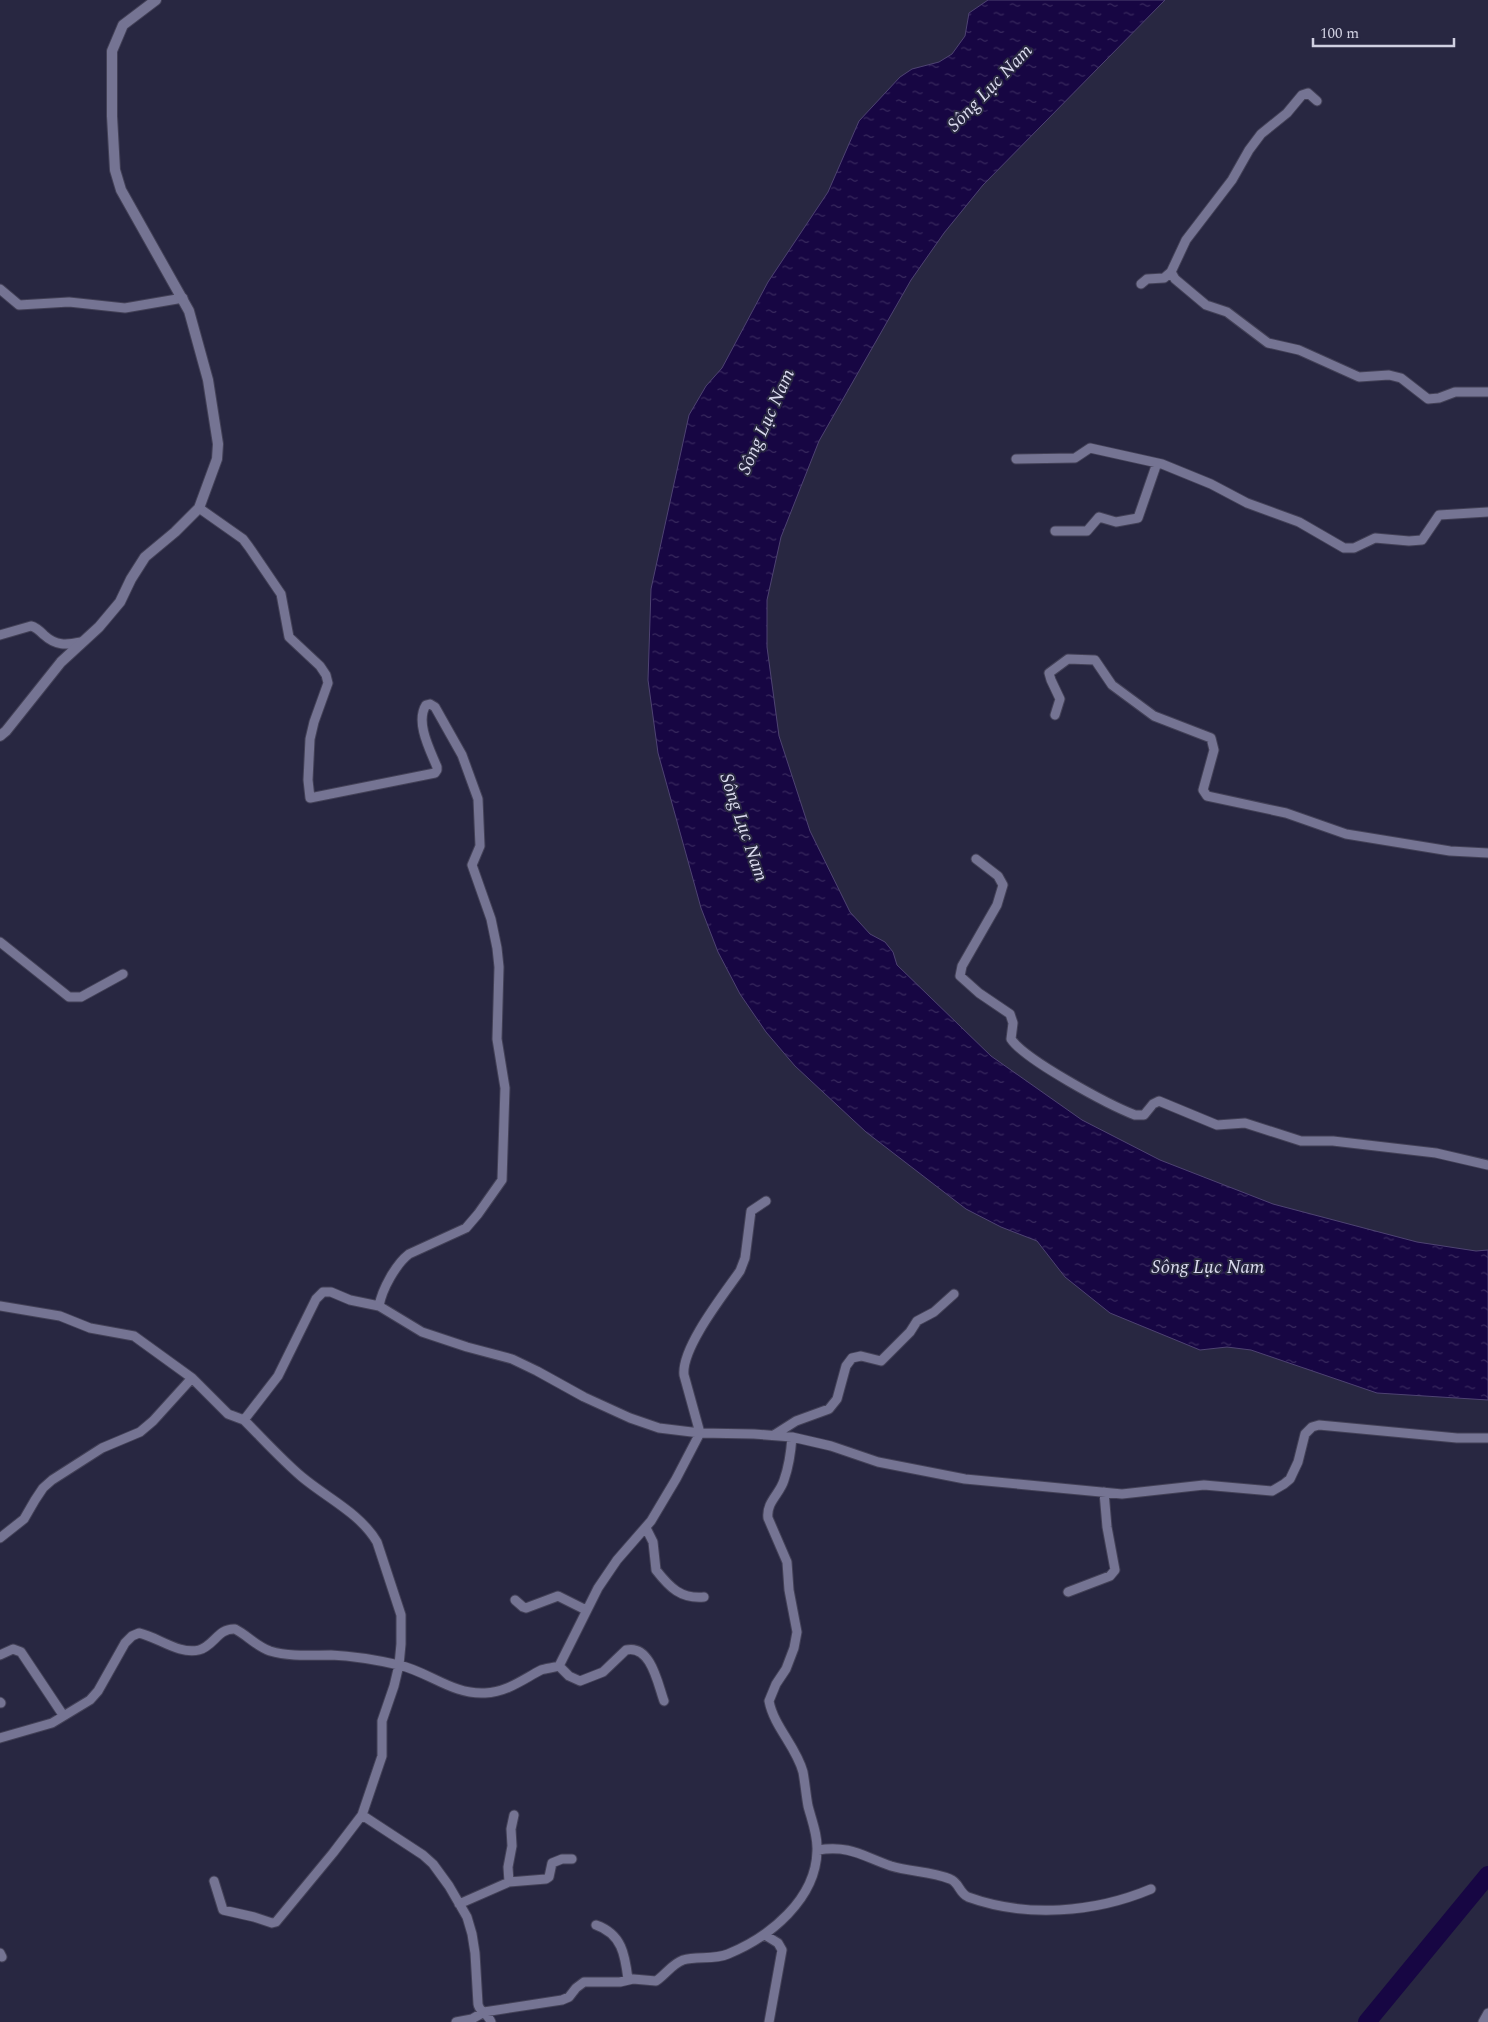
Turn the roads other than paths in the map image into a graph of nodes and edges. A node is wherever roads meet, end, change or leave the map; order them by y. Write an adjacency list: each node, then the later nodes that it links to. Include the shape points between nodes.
1 (156, 0): 6 (street, via 123,26 112,51 116,170 121,190)
2 (1317, 101): 3 (street, via 1308,93 1302,95 1287,113 1261,134 1232,180 1186,240)
3 (1171, 272): 4 (street, via 1164,278 1147,279); 7 (street, via 1206,305 1227,312 1275,346 1299,350 1359,377 1395,376 1428,399 1455,392)
4 (1141, 284)
5 (0, 289): 6 (street, via 19,305 68,302 125,308)
6 (183, 298): 10 (street, via 208,380 218,444 218,459)
7 (1488, 392)
8 (1016, 459): 9 (street, via 1075,458 1090,448)
9 (1157, 463): 11 (street, via 1299,522 1344,548 1354,548 1376,538 1422,540 1439,515); 12 (street, via 1138,518 1116,522 1099,517 1087,531)
10 (199, 508): 14 (street, via 145,557 120,602); 25 (street, via 243,538 250,547 282,594 289,637 326,675 328,683 310,739 310,798 435,773 437,767 423,724 423,710 430,704 462,755 476,791 480,846 472,865 491,920 499,967 497,1038 505,1088 504,1174 493,1194 466,1228 403,1259 381,1293)
11 (1488, 512)
12 (1055, 531)
13 (0, 635): 14 (street, via 31,626 61,645)
14 (81, 642): 16 (street)
15 (1054, 714): 17 (street, via 1060,699 1050,680 1050,673 1068,659 1095,660 1112,685 1154,716 1211,738 1214,750 1203,790 1208,796 1286,813 1346,834 1450,851)
16 (0, 736)
17 (1488, 853)
18 (976, 858): 21 (street, via 998,876 1003,885 997,905 962,966 960,976 1010,1014 1013,1042 1057,1073 1135,1116 1144,1115 1159,1101 1217,1125 1245,1123 1302,1141 1333,1141 1436,1153)
19 (0, 942): 20 (street, via 69,997 80,997)
20 (123, 974)
21 (1488, 1164)
22 (766, 1202): 28 (street, via 751,1212 745,1258 740,1271 694,1341 683,1366)
23 (954, 1294): 29 (street, via 934,1312 917,1321 880,1361 861,1356 852,1358 846,1366 837,1399 829,1409 796,1421)
24 (0, 1306): 26 (street, via 60,1316 90,1328 134,1336)
25 (379, 1306): 27 (street, via 331,1292 319,1295 278,1376); 28 (street, via 422,1332 512,1359 630,1418 667,1430)
26 (192, 1378): 27 (street, via 223,1410); 34 (street, via 140,1432 102,1448 52,1480 34,1500 24,1519)
27 (244, 1420): 40 (street, via 302,1476 371,1531 401,1615)
28 (700, 1433): 29 (street); 33 (street)
29 (774, 1435): 30 (street)
30 (792, 1437): 32 (street, via 878,1462 965,1479); 47 (street, via 784,1482 767,1512 787,1562 796,1640 786,1669 769,1701 803,1773)
31 (1488, 1438): 32 (street, via 1320,1425 1305,1434 1294,1472 1277,1489 1204,1486 1132,1494)
32 (1104, 1492): 35 (street, via 1115,1570 1110,1576)
33 (646, 1528): 36 (street, via 653,1542 656,1570 668,1585 684,1596); 38 (street, via 617,1560)
34 (0, 1538)
35 (1068, 1592)
36 (704, 1598)
37 (515, 1600): 38 (street, via 526,1608 558,1596)
38 (586, 1610): 41 (street)
39 (0, 1655): 43 (street, via 13,1649 21,1652)
40 (399, 1666): 41 (street, via 463,1692 482,1694 504,1690 542,1670); 43 (street, via 333,1655 272,1652 235,1629 224,1631 206,1647 197,1650 181,1649 139,1633 125,1643 94,1696); 45 (street, via 382,1721 380,1766)
41 (559, 1666): 42 (street, via 574,1679 585,1680 603,1672 626,1650 638,1651 654,1670)
42 (664, 1701)
43 (63, 1715): 44 (street, via 47,1726)
44 (0, 1738)
45 (362, 1815): 49 (street, via 276,1922 223,1910); 52 (street, via 433,1864)
46 (514, 1815): 50 (street)
47 (818, 1850): 51 (street, via 840,1848 892,1866 944,1877 954,1881 966,1896 1020,1910 1073,1908 1112,1902); 54 (street, via 810,1883 794,1906)
48 (572, 1859): 50 (street, via 552,1863 546,1879)
49 (214, 1882)
50 (509, 1882): 52 (street)
51 (1151, 1889)
52 (459, 1904): 56 (street, via 472,1934 478,2007)
53 (596, 1925): 55 (street, via 615,1936 626,1961)
54 (764, 1935): 55 (street, via 724,1956 682,1960 656,1981); 60 (street, via 778,1943 782,1950)
55 (628, 1979): 56 (street, via 584,1982 562,2000)
56 (484, 2012): 58 (street, via 472,2019); 59 (street)
57 (1488, 2013): 61 (street)
58 (456, 2022)
59 (491, 2022)
60 (769, 2022)
61 (1483, 2022)

